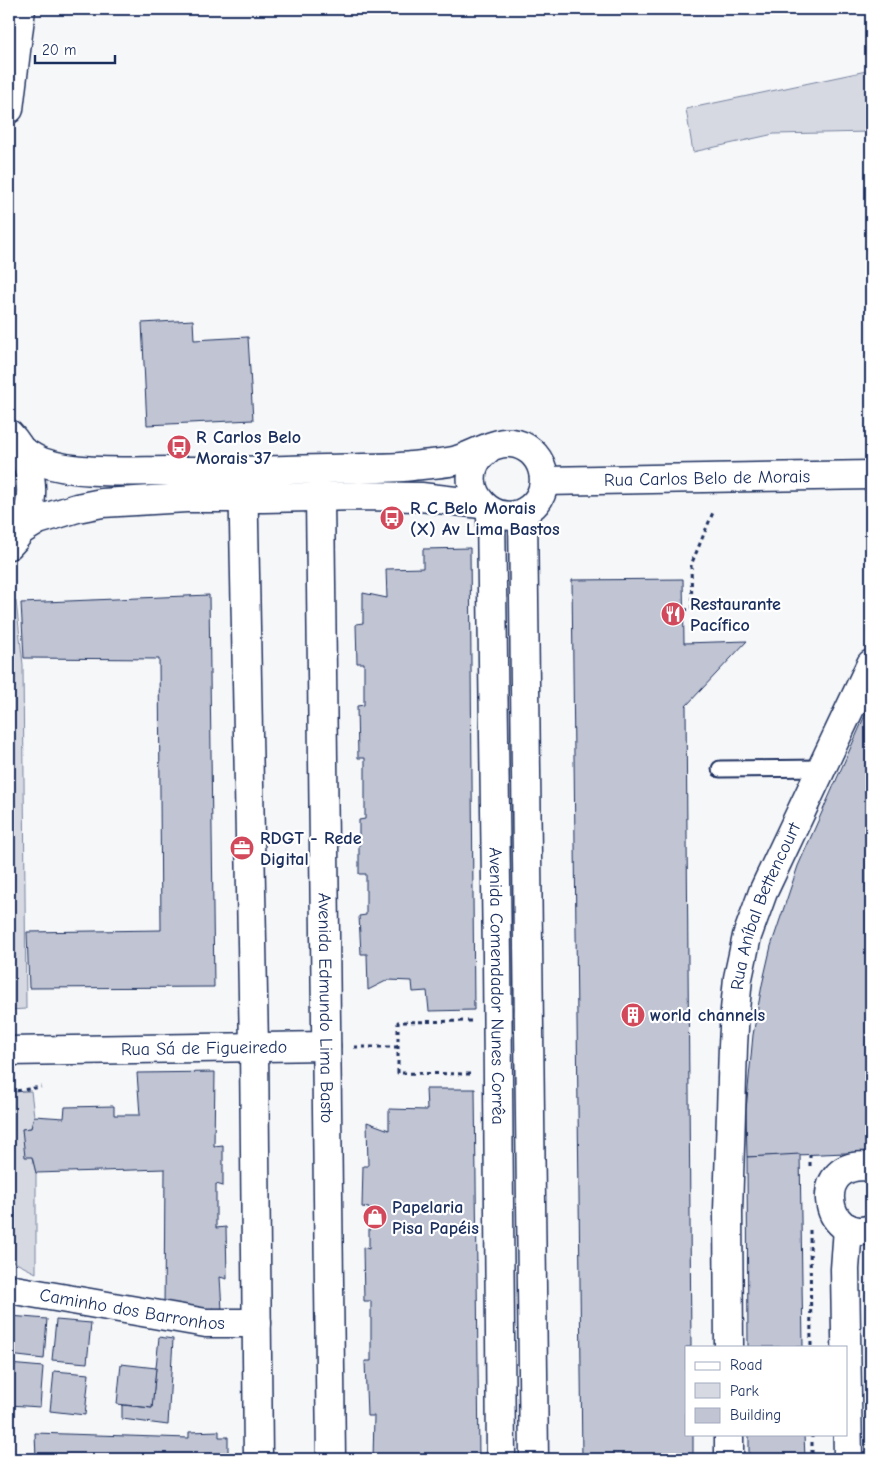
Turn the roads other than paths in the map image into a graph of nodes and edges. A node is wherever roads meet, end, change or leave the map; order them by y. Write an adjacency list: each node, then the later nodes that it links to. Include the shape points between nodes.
1 (21, 9): 2 (street)
2 (9, 109)
3 (15, 443): 5 (street, via 41,461 90,470); 12 (street, via 30,470 32,491 29,512)
4 (488, 448): 5 (street, via 453,461 408,467); 7 (street, via 510,443 521,445 539,459); 10 (street, via 479,457 471,481 474,493)
5 (244, 471): 9 (street)
6 (871, 475): 7 (street, Rua Carlos Belo de Morais)
7 (544, 481): 11 (street, via 538,500)
8 (320, 497): 9 (street); 10 (street, via 421,496); 16 (street, Avenida Edmundo Lima Basto)
9 (243, 498): 12 (street, via 102,503 38,520); 17 (street)
10 (486, 508): 11 (street, via 501,515); 29 (street, Avenida Comendador Nunes Corrêa, via 498,1021)
11 (524, 513): 30 (street, Avenida Comendador Nunes Corrêa)
12 (14, 538)
13 (871, 664): 14 (street, Rua Aníbal Bettencourt)
14 (822, 768): 15 (lane); 23 (street, Rua Aníbal Bettencourt, via 763,892 747,936 738,978 728,1211)
15 (720, 769)
16 (326, 1046): 17 (street, Rua Sá de Figueiredo); 28 (street, Avenida Edmundo Lima Basto)
17 (254, 1047): 18 (street, Rua Sá de Figueiredo); 22 (street)
18 (9, 1051)
19 (871, 1167): 20 (street, via 851,1167 841,1173 830,1191 833,1213 839,1222)
20 (860, 1228): 24 (street, via 846,1269)
21 (9, 1289): 22 (street, Caminho dos Barronhos, via 206,1323)
22 (257, 1324): 27 (street)
23 (729, 1346)
24 (847, 1346)
25 (729, 1436): 31 (street)
26 (848, 1436): 32 (street)
27 (258, 1459)
28 (331, 1459)
29 (502, 1459)
30 (534, 1459)
31 (729, 1459)
32 (848, 1459)

